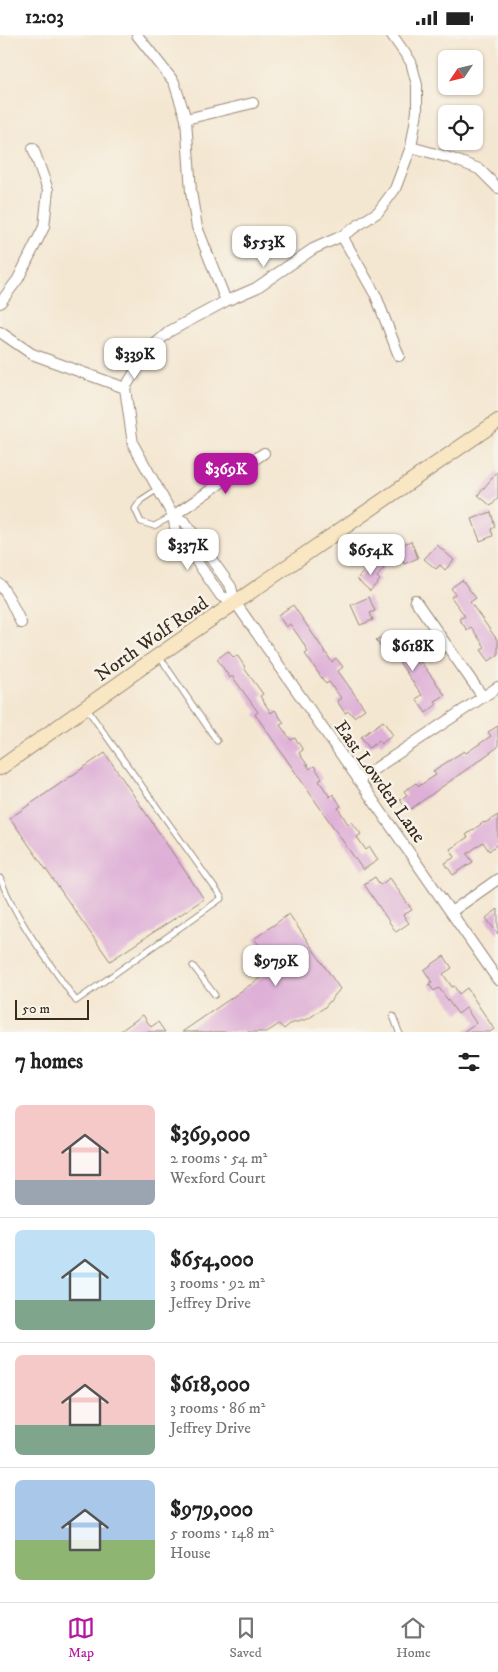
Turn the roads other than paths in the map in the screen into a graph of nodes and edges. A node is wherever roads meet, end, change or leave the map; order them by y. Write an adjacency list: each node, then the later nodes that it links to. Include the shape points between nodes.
1 (137, 35): 4 (street, via 174,82)
2 (392, 35): 5 (street, via 411,63 417,85 417,112)
3 (253, 103): 4 (street)
4 (186, 119): 9 (street, via 197,227)
5 (411, 147): 7 (street, via 479,169); 8 (street, via 395,189 378,212)
6 (33, 148): 10 (street, via 48,190 44,227 18,279)
7 (498, 188)
8 (342, 236): 9 (street, via 313,249 256,288); 12 (street, via 376,296)
9 (226, 301): 13 (street, via 170,331 148,350)
10 (0, 303)
11 (0, 332): 13 (street, via 32,354)
12 (399, 357)
13 (125, 388): 16 (street, via 133,444)
14 (498, 421): 20 (main road, North Wolf Road)
15 (264, 453): 17 (street)
16 (158, 489): 17 (street); 17 (lane, via 134,509 141,522 154,526)
17 (173, 516): 20 (street, East Lowden Lane, via 185,522 231,587)
18 (0, 584): 21 (street)
19 (415, 600): 24 (street)
20 (235, 602): 22 (main road, North Wolf Road); 28 (street, East Lowden Lane)
21 (21, 623)
22 (159, 655): 25 (main road, North Wolf Road); 26 (lane)
23 (498, 687): 24 (street)
24 (484, 697): 28 (street)
25 (86, 706): 27 (main road, North Wolf Road); 29 (lane, via 222,898 76,1001 22,921)
26 (217, 741)
27 (0, 768)
28 (358, 779): 31 (street, East Lowden Lane)
29 (0, 879)
30 (498, 879): 31 (street)
31 (451, 912): 33 (street, East Lowden Lane)
32 (193, 966): 34 (lane)
33 (498, 980)
34 (215, 995)
35 (393, 1016): 36 (lane)
36 (399, 1032)

